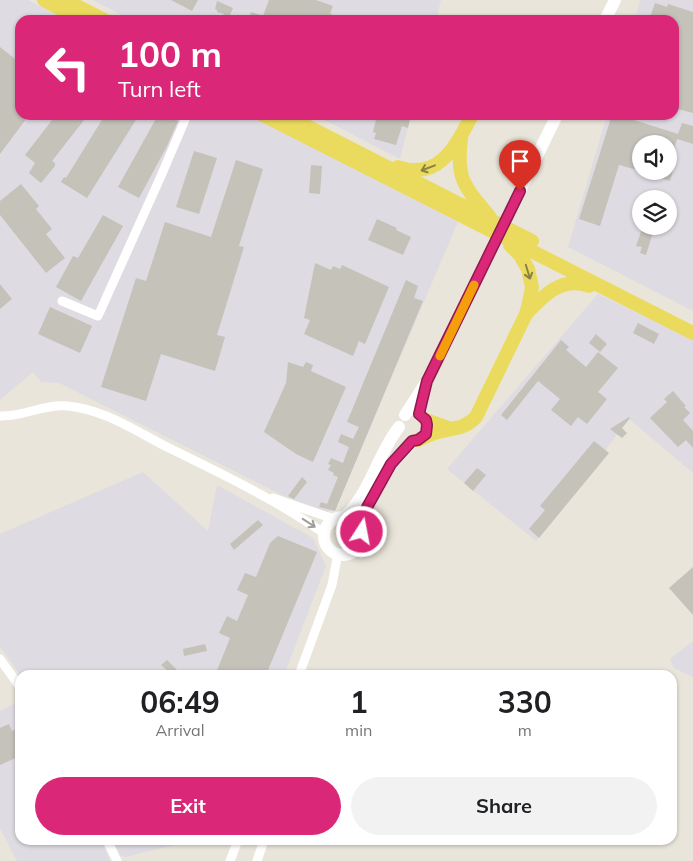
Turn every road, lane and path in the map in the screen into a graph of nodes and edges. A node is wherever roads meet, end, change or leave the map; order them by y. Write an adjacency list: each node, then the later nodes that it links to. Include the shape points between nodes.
1 (44, 0): 4 (main road)
2 (65, 0): 5 (main road)
3 (615, 0): 6 (main road)
4 (72, 15)
5 (94, 15)
6 (608, 15)
7 (185, 120): 16 (street, via 98,316)
8 (273, 120): 14 (main road)
9 (295, 120): 13 (main road)
10 (469, 120): 12 (main road)
11 (553, 120): 20 (main road)
12 (462, 134): 13 (main road, one-way to 13, via 436,165 422,171 405,169); 14 (main road, via 458,160 462,179)
13 (361, 154): 14 (main road)
14 (488, 224): 15 (main road); 17 (main road, one-way to 17, via 520,254 528,269 532,288); 18 (main road)
15 (611, 292): 17 (main road, via 580,282 562,285 550,291); 19 (main road)
16 (62, 301)
17 (526, 314): 25 (main road, via 476,417 461,428)
18 (693, 323)
19 (693, 333)
20 (427, 381): 21 (main road); 23 (main road)
21 (405, 415): 23 (main road, via 410,413); 24 (main road)
22 (0, 416): 27 (street, via 67,406 100,413)
23 (422, 417): 25 (main road); 26 (main road, via 427,425 426,434)
24 (399, 427): 26 (main road, via 402,437); 28 (main road, via 362,497)
25 (452, 429): 26 (main road)
26 (416, 441): 29 (main road, via 391,464 365,511)
27 (263, 494): 28 (street); 30 (street, one-way to 30)
28 (339, 518): 29 (main road, via 356,522); 30 (main road, via 328,526)
29 (362, 532): 31 (main road, via 356,550)
30 (325, 534): 31 (main road, via 328,546)
31 (338, 553): 33 (street, via 332,585)
32 (0, 659): 34 (street)
33 (301, 670)
34 (15, 679)
35 (110, 845): 38 (street)
36 (236, 845): 39 (street)
37 (262, 845): 40 (street)
38 (117, 861)
39 (230, 861)
40 (257, 861)

